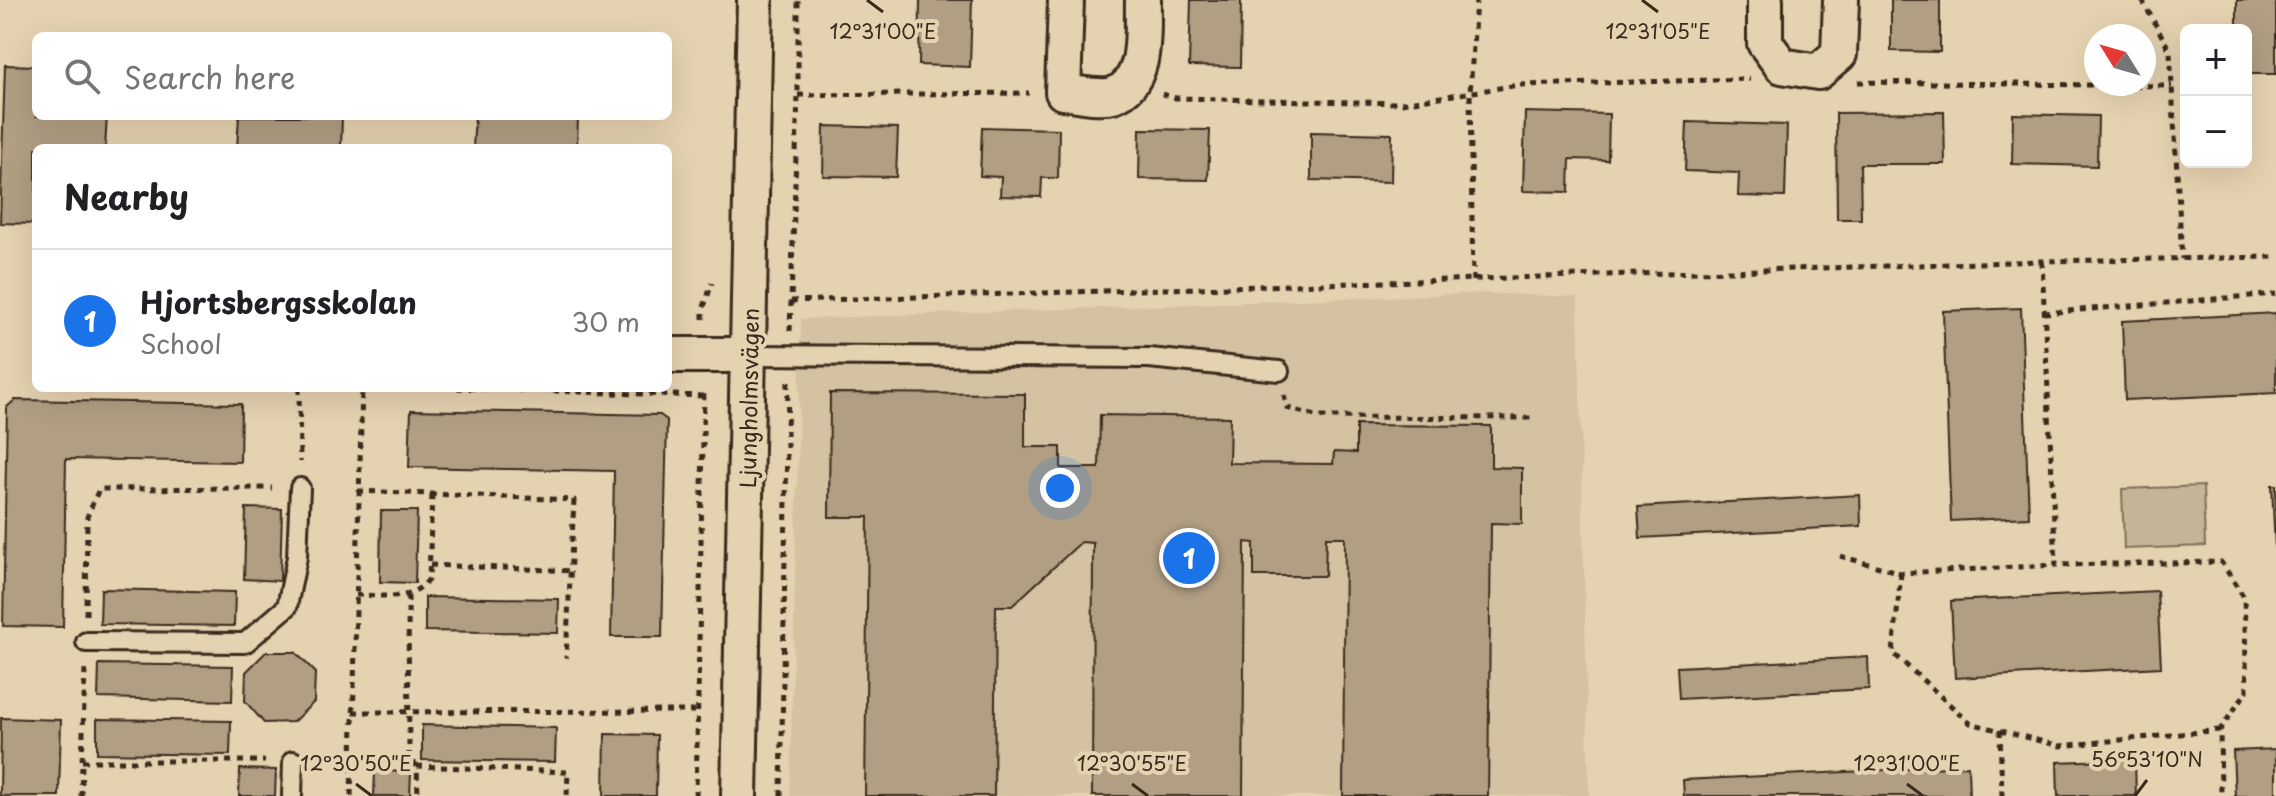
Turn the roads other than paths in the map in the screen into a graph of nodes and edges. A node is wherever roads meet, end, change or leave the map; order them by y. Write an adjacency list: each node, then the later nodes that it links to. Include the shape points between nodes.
1 (755, 0): 7 (street, Ljungholmsvägen)
2 (1066, 0): 3 (street, via 1063,92 1112,95 1131,82 1140,61)
3 (1143, 0)
4 (1765, 0): 5 (street, via 1765,43 1782,66 1818,72 1839,54)
5 (1841, 0)
6 (672, 355): 7 (street)
7 (749, 355): 8 (lane, via 1149,358); 13 (street, Ljungholmsvägen)
8 (1279, 371)
9 (300, 488): 10 (lane, via 297,557 287,607 245,643)
10 (86, 642)
11 (293, 761): 12 (lane)
12 (292, 796)
13 (739, 796)

